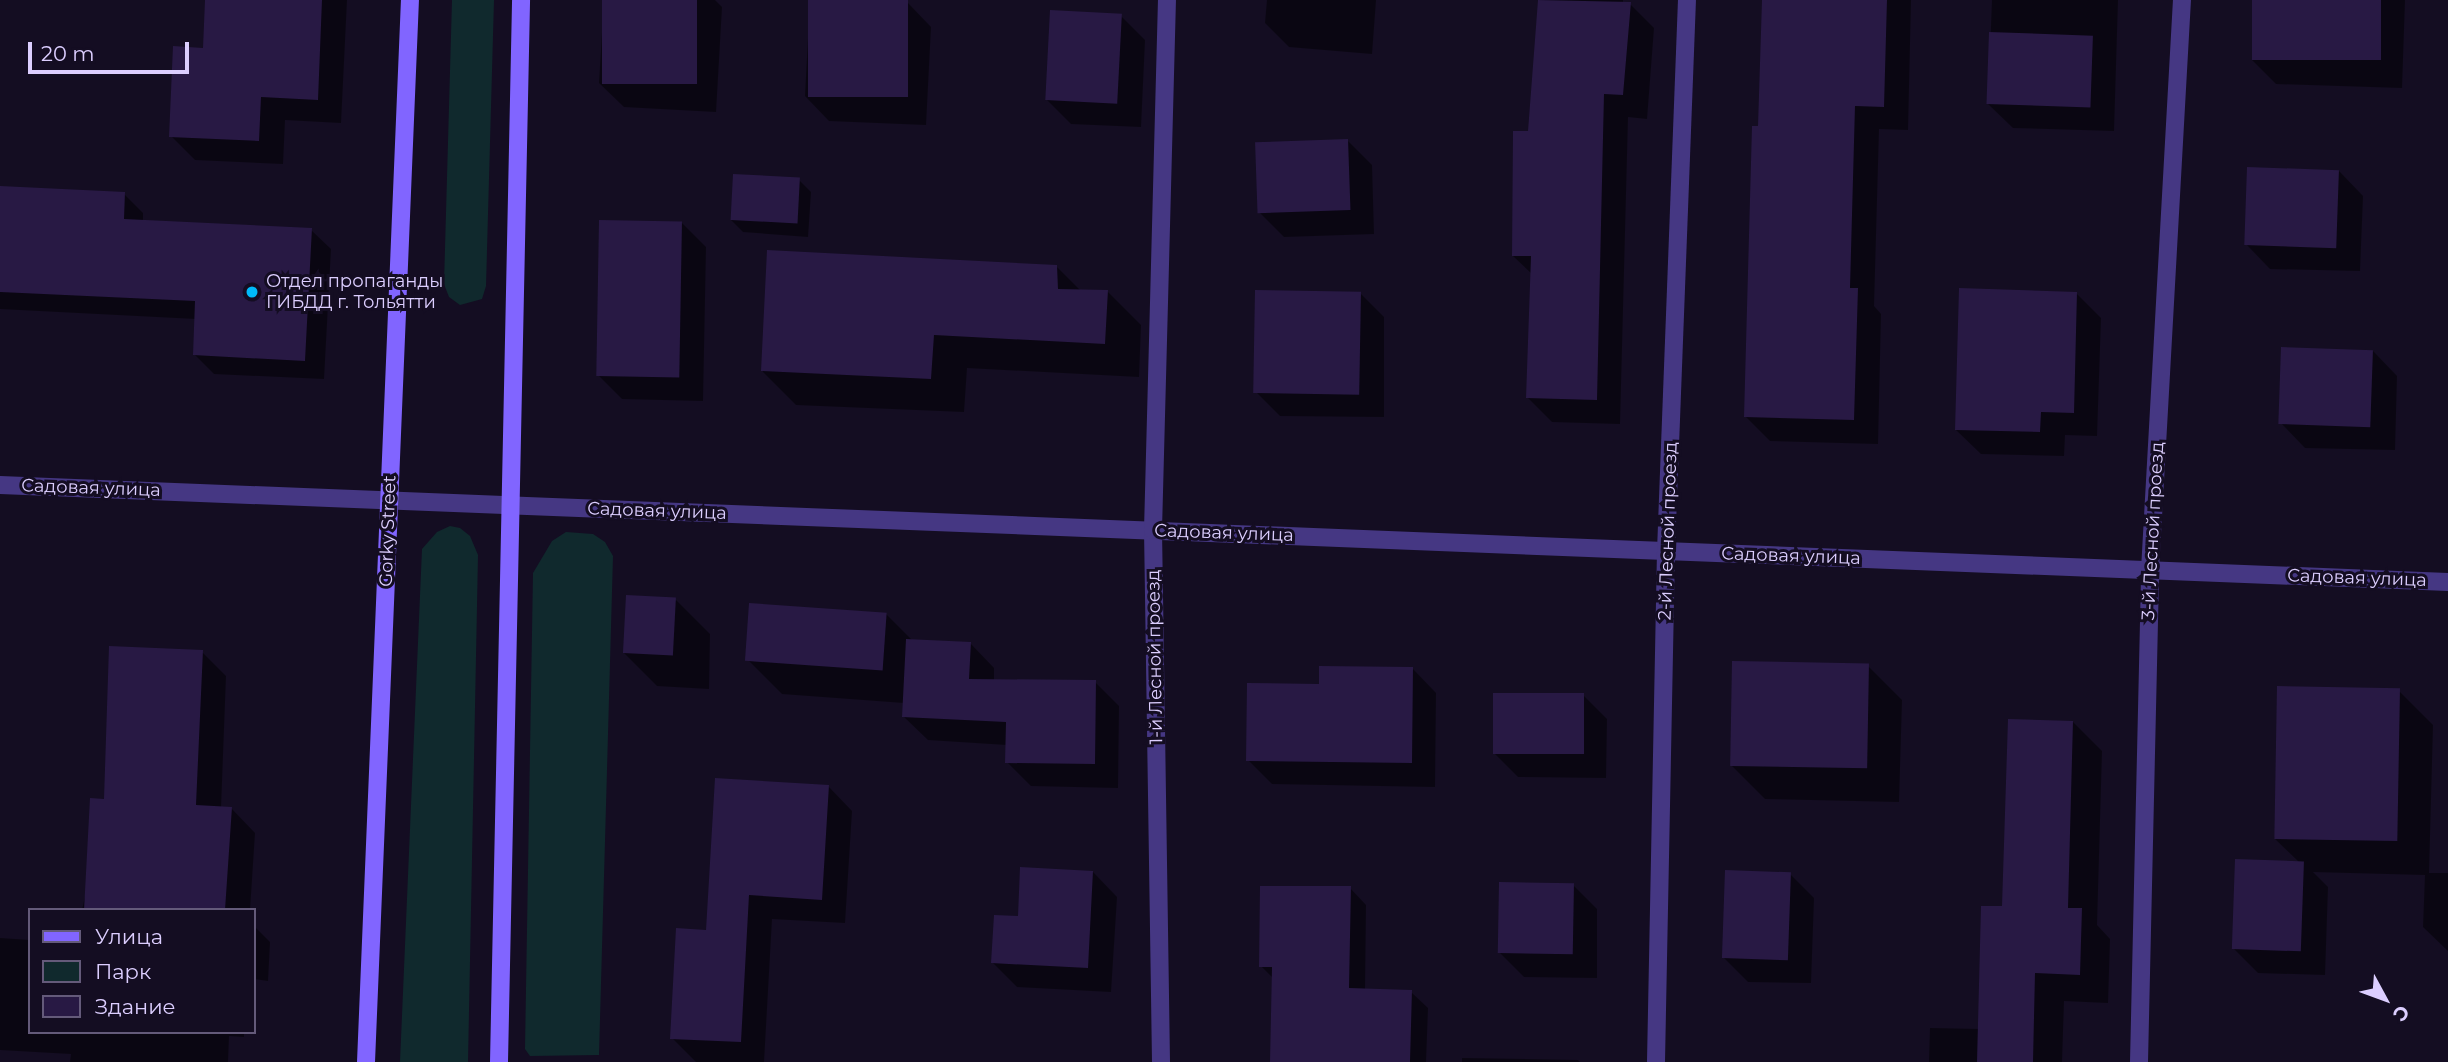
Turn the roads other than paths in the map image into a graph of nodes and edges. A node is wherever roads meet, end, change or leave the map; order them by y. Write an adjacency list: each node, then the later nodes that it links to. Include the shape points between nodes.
1 (410, 0): 7 (main road, Gorky Street)
2 (521, 0): 8 (main road)
3 (1167, 0): 9 (street, 1-й Лесной проезд)
4 (1687, 0): 10 (street, 2-й Лесной проезд)
5 (2182, 0): 11 (street, 3-й Лесной проезд)
6 (0, 485): 7 (street, Садовая улица)
7 (390, 500): 8 (street, Садовая улица); 13 (main road, Gorky Street)
8 (510, 505): 9 (street, Садовая улица); 14 (main road)
9 (1153, 530): 10 (street, Садовая улица); 15 (street, 1-й Лесной проезд)
10 (1666, 551): 11 (street, Садовая улица); 16 (street, 2-й Лесной проезд)
11 (2150, 570): 12 (street, Садовая улица); 17 (street, 3-й Лесной проезд)
12 (2448, 582)
13 (366, 1062)
14 (499, 1062)
15 (1161, 1062)
16 (1656, 1062)
17 (2139, 1062)

